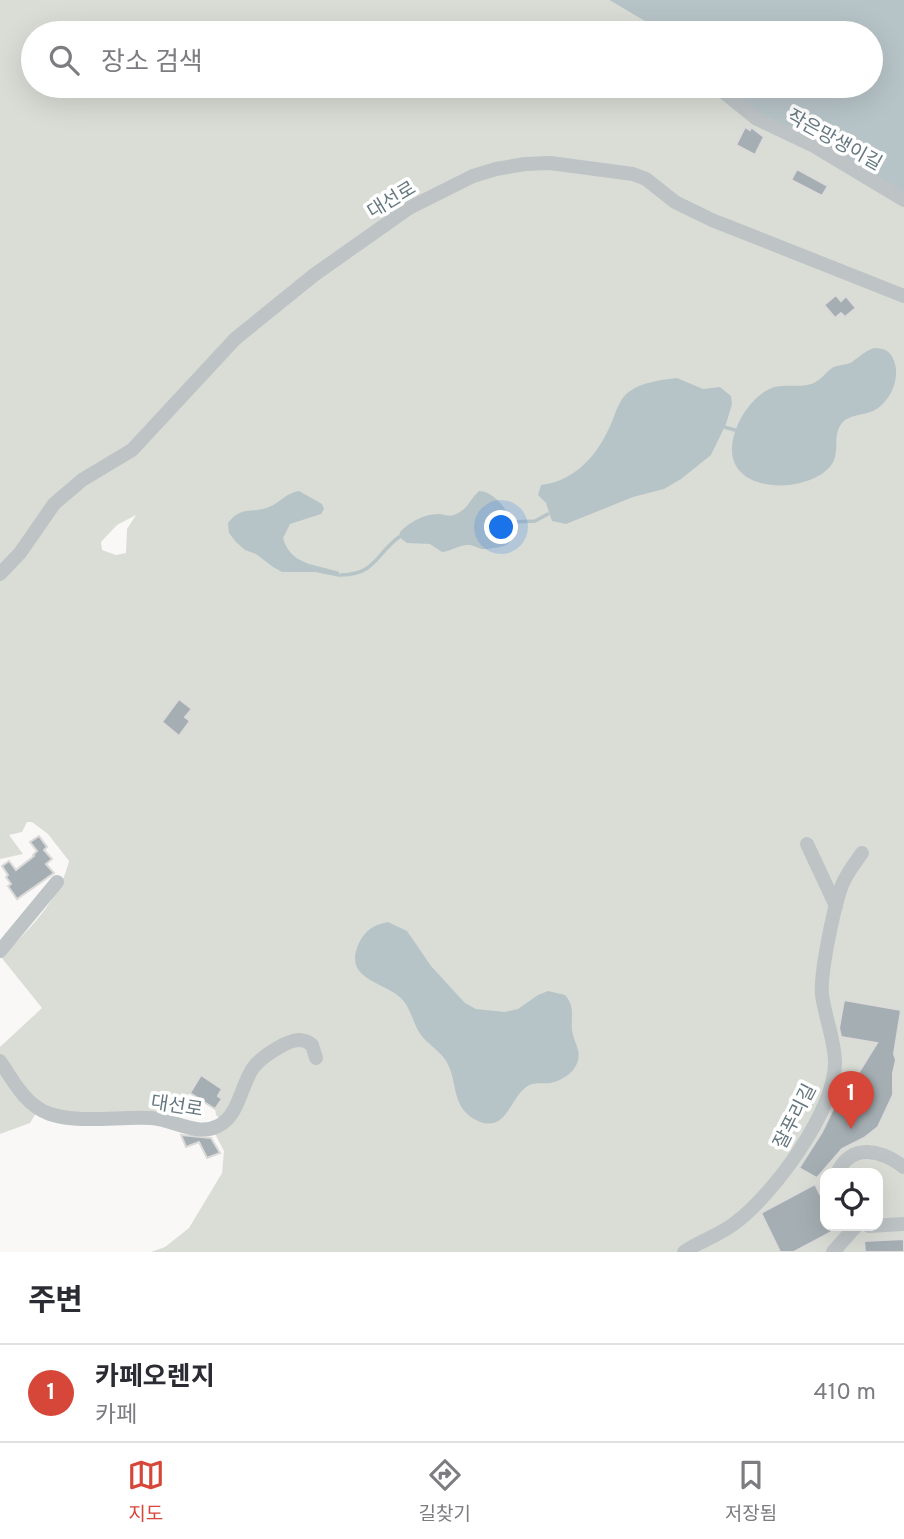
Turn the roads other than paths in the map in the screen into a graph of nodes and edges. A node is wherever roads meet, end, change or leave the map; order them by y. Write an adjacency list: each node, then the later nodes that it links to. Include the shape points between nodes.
1 (731, 98): 2 (lane, 작은망생이길, via 757,119 814,146)
2 (904, 200)
3 (904, 296): 4 (lane, 대선로, via 712,220 634,174 550,163 473,176 409,208 274,306 226,349 132,450 82,480 54,504)
4 (0, 574)
5 (807, 844): 8 (lane)
6 (862, 853): 8 (lane, 잘푸리길, via 848,873)
7 (57, 882): 9 (lane)
8 (837, 906): 17 (lane, 잘푸리길, via 822,991 835,1061 819,1118 791,1163 744,1216)
9 (0, 951)
10 (316, 1058): 11 (lane, 대선로, via 312,1045 300,1040 274,1050 251,1070 227,1119 207,1130 153,1118 50,1114 29,1101)
11 (0, 1061)
12 (904, 1167): 13 (lane, via 881,1153 870,1152 850,1157)
13 (840, 1168)
14 (902, 1224): 15 (lane)
15 (883, 1225)
16 (852, 1231): 18 (lane)
17 (684, 1252)
18 (833, 1252)

